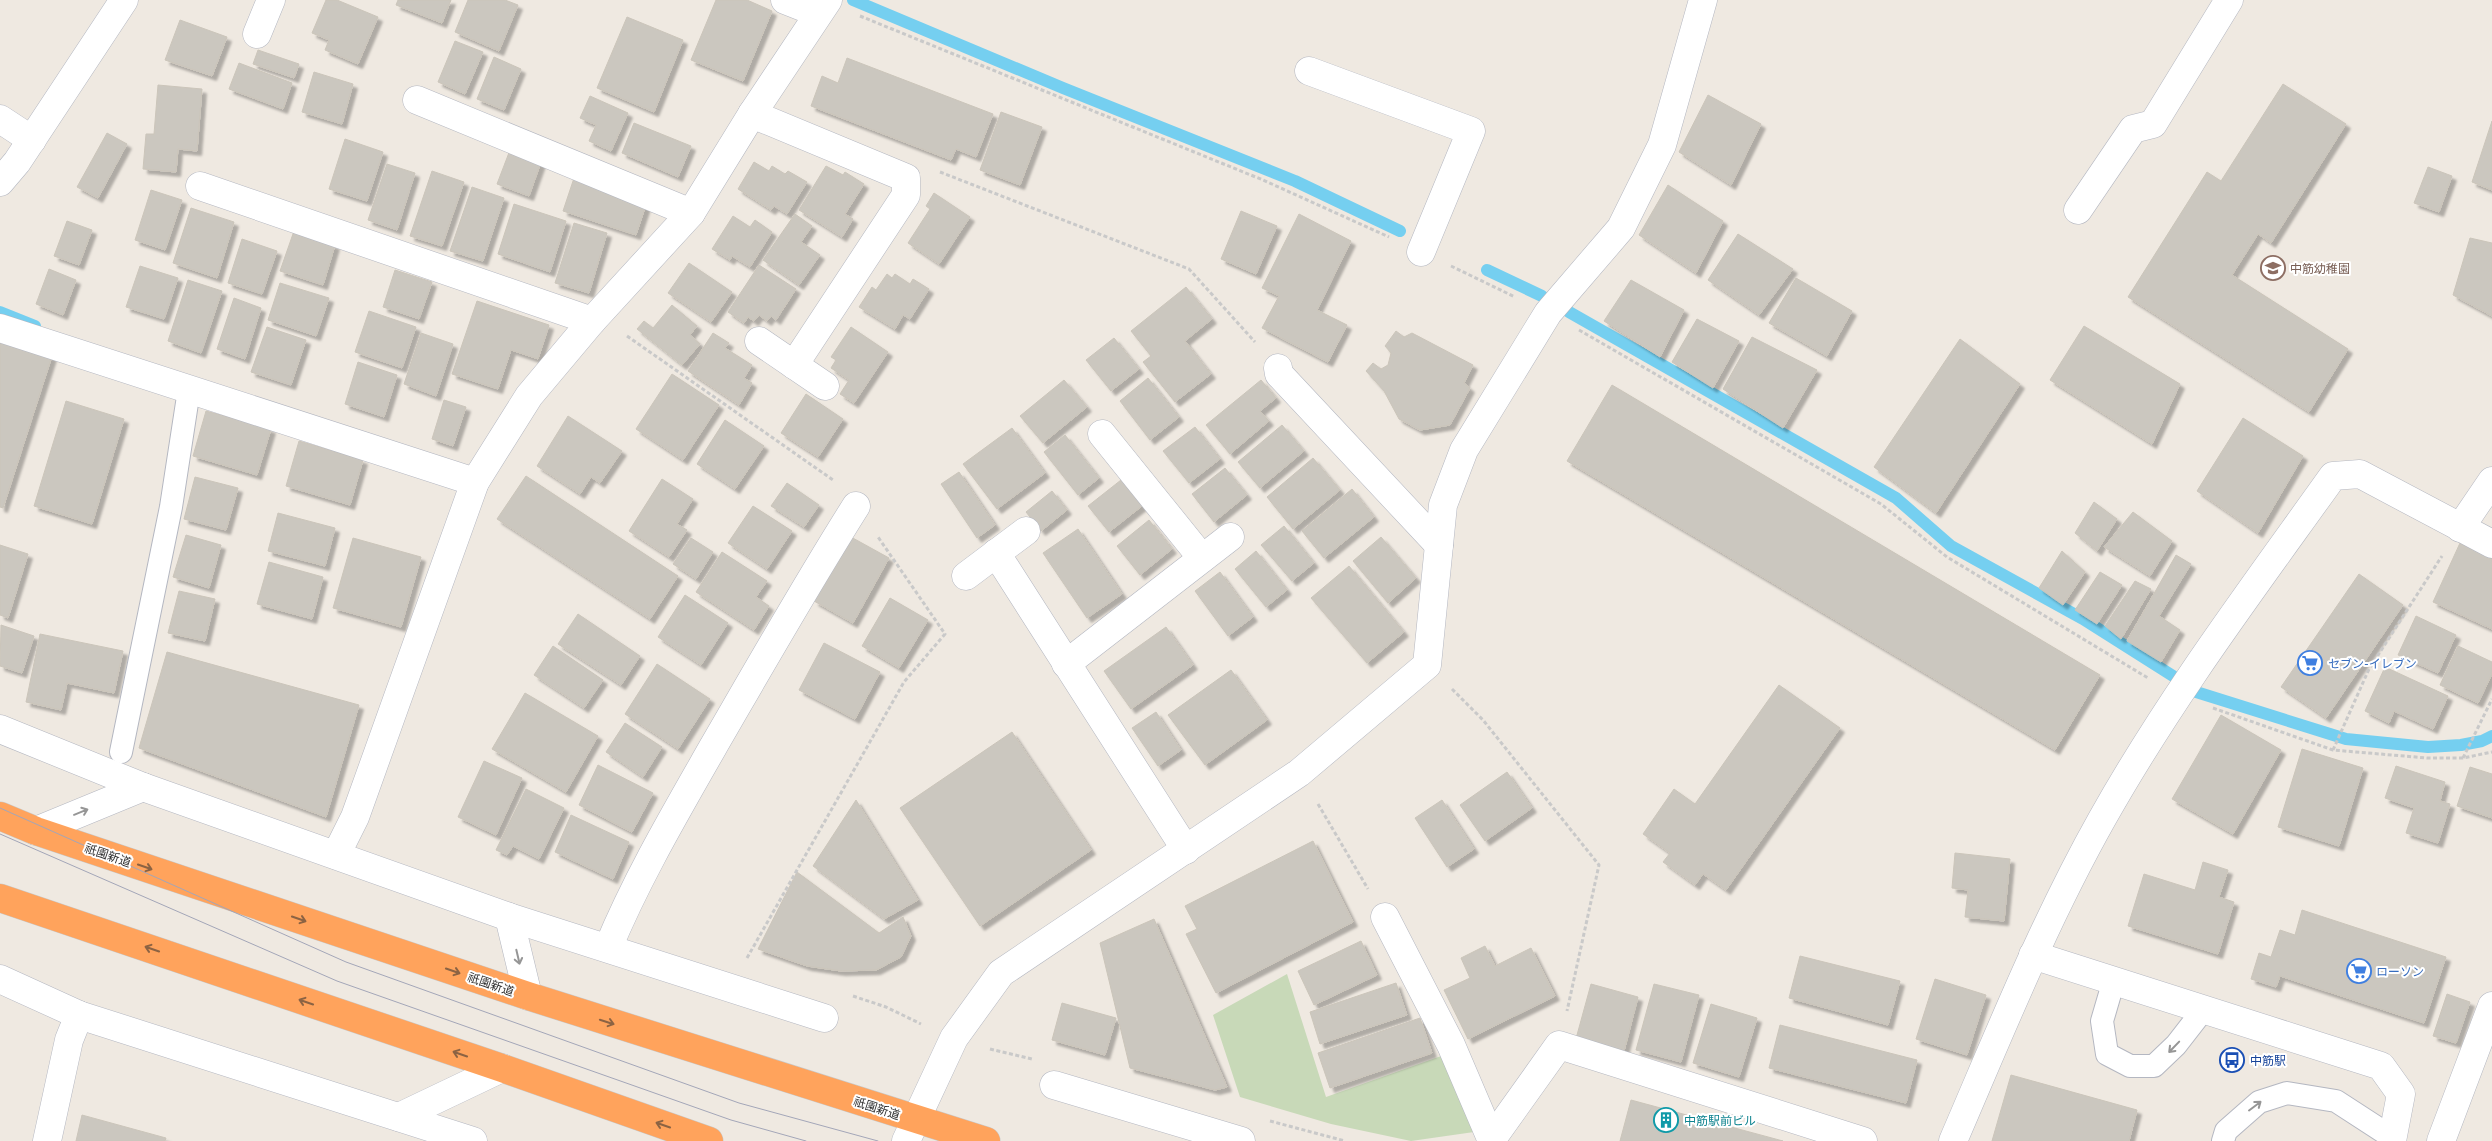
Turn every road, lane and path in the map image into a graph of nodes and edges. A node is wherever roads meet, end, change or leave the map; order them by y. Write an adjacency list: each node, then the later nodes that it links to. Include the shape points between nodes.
1 (124, 0): 12 (street)
2 (271, 0): 7 (street)
3 (785, 0): 6 (street)
4 (1703, 0): 19 (street, via 1658,154 1621,228)
5 (2229, 0): 16 (street, via 2153,124 2133,129)
6 (824, 5): 10 (street); 18 (path, via 1263,180)
7 (257, 34)
8 (1309, 71): 18 (street, via 1471,131)
9 (417, 100): 17 (street)
10 (752, 114): 17 (street); 23 (street, via 906,178 906,195)
11 (0, 119): 12 (street)
12 (32, 140): 14 (street)
13 (933, 170): 24 (path, via 1189,269)
14 (0, 182)
15 (200, 186): 20 (street)
16 (2078, 210)
17 (691, 213): 20 (street)
18 (1421, 252): 19 (path)
19 (1548, 313): 34 (street, via 1464,450 1443,505); 41 (path, via 1881,504 1947,557)
20 (592, 321): 29 (street, via 529,396)
21 (0, 328): 26 (street)
22 (758, 341): 23 (street)
23 (794, 365): 25 (street)
24 (1278, 368): 34 (street, via 1278,374)
25 (825, 386)
26 (189, 390): 29 (street); 46 (lane, via 171,507)
27 (1102, 434): 37 (street)
28 (2492, 481): 31 (street)
29 (475, 482): 54 (street, via 355,817)
30 (856, 506): 58 (street, via 804,588 669,824)
31 (2460, 528): 35 (street); 41 (street, via 2360,474 2333,476); 45 (path, via 2369,669)
32 (1026, 531): 36 (street)
33 (1230, 538): 37 (street)
34 (1438, 544): 40 (street)
35 (2492, 544)
36 (996, 553): 38 (street); 39 (street)
37 (1202, 558): 39 (street)
38 (966, 576)
39 (1066, 664): 53 (street)
40 (1427, 665): 49 (street); 68 (path, via 1483,720 1599,865)
41 (2176, 695): 45 (path); 60 (street, via 2102,819)
42 (2492, 699): 48 (path)
43 (0, 729): 50 (street)
44 (870, 741): 59 (path)
45 (2332, 750): 48 (path)
46 (121, 752)
47 (2492, 752): 48 (path)
48 (2463, 758)
49 (1299, 773): 53 (street); 57 (path)
50 (144, 787): 52 (street, one-way to 50); 54 (street)
51 (0, 816): 52 (highway, 祇園新道)
52 (36, 831): 63 (highway, 祇園新道, one-way to 63)
53 (1186, 850): 72 (street, via 1001,973 954,1038)
54 (336, 855): 56 (street)
55 (0, 898): 69 (highway, one-way to 55)
56 (509, 917): 58 (street); 63 (street, one-way to 63)
57 (1385, 917): 74 (street, via 1451,1045)
58 (608, 948): 67 (street)
59 (749, 954)
60 (2033, 956): 62 (street); 81 (street)
61 (0, 979): 66 (street)
62 (2114, 980): 65 (street); 65 (lane, one-way to 62, via 2176,1046 2154,1066 2130,1066 2107,1054 2102,1021)
63 (528, 996): 72 (highway, 祇園新道, one-way to 72)
64 (2492, 1006): 83 (street)
65 (2204, 1009): 73 (street, via 2381,1066 2401,1094)
66 (79, 1015): 71 (street); 75 (street, via 69,1040)
67 (824, 1018)
68 (1559, 1046): 74 (street); 80 (street)
69 (502, 1068): 71 (street); 77 (highway, one-way to 69)
70 (1054, 1085): 79 (street)
71 (399, 1117): 76 (street)
72 (910, 1130): 78 (highway, 祇園新道)
73 (2392, 1139): 82 (lane, one-way to 73, via 2226,1131 2259,1102 2287,1092 2336,1101)
74 (1492, 1140)
75 (47, 1141)
76 (473, 1141)
77 (709, 1141)
78 (986, 1141)
79 (1241, 1141)
80 (1863, 1141)
81 (1953, 1141)
82 (2223, 1141)
83 (2441, 1141)

